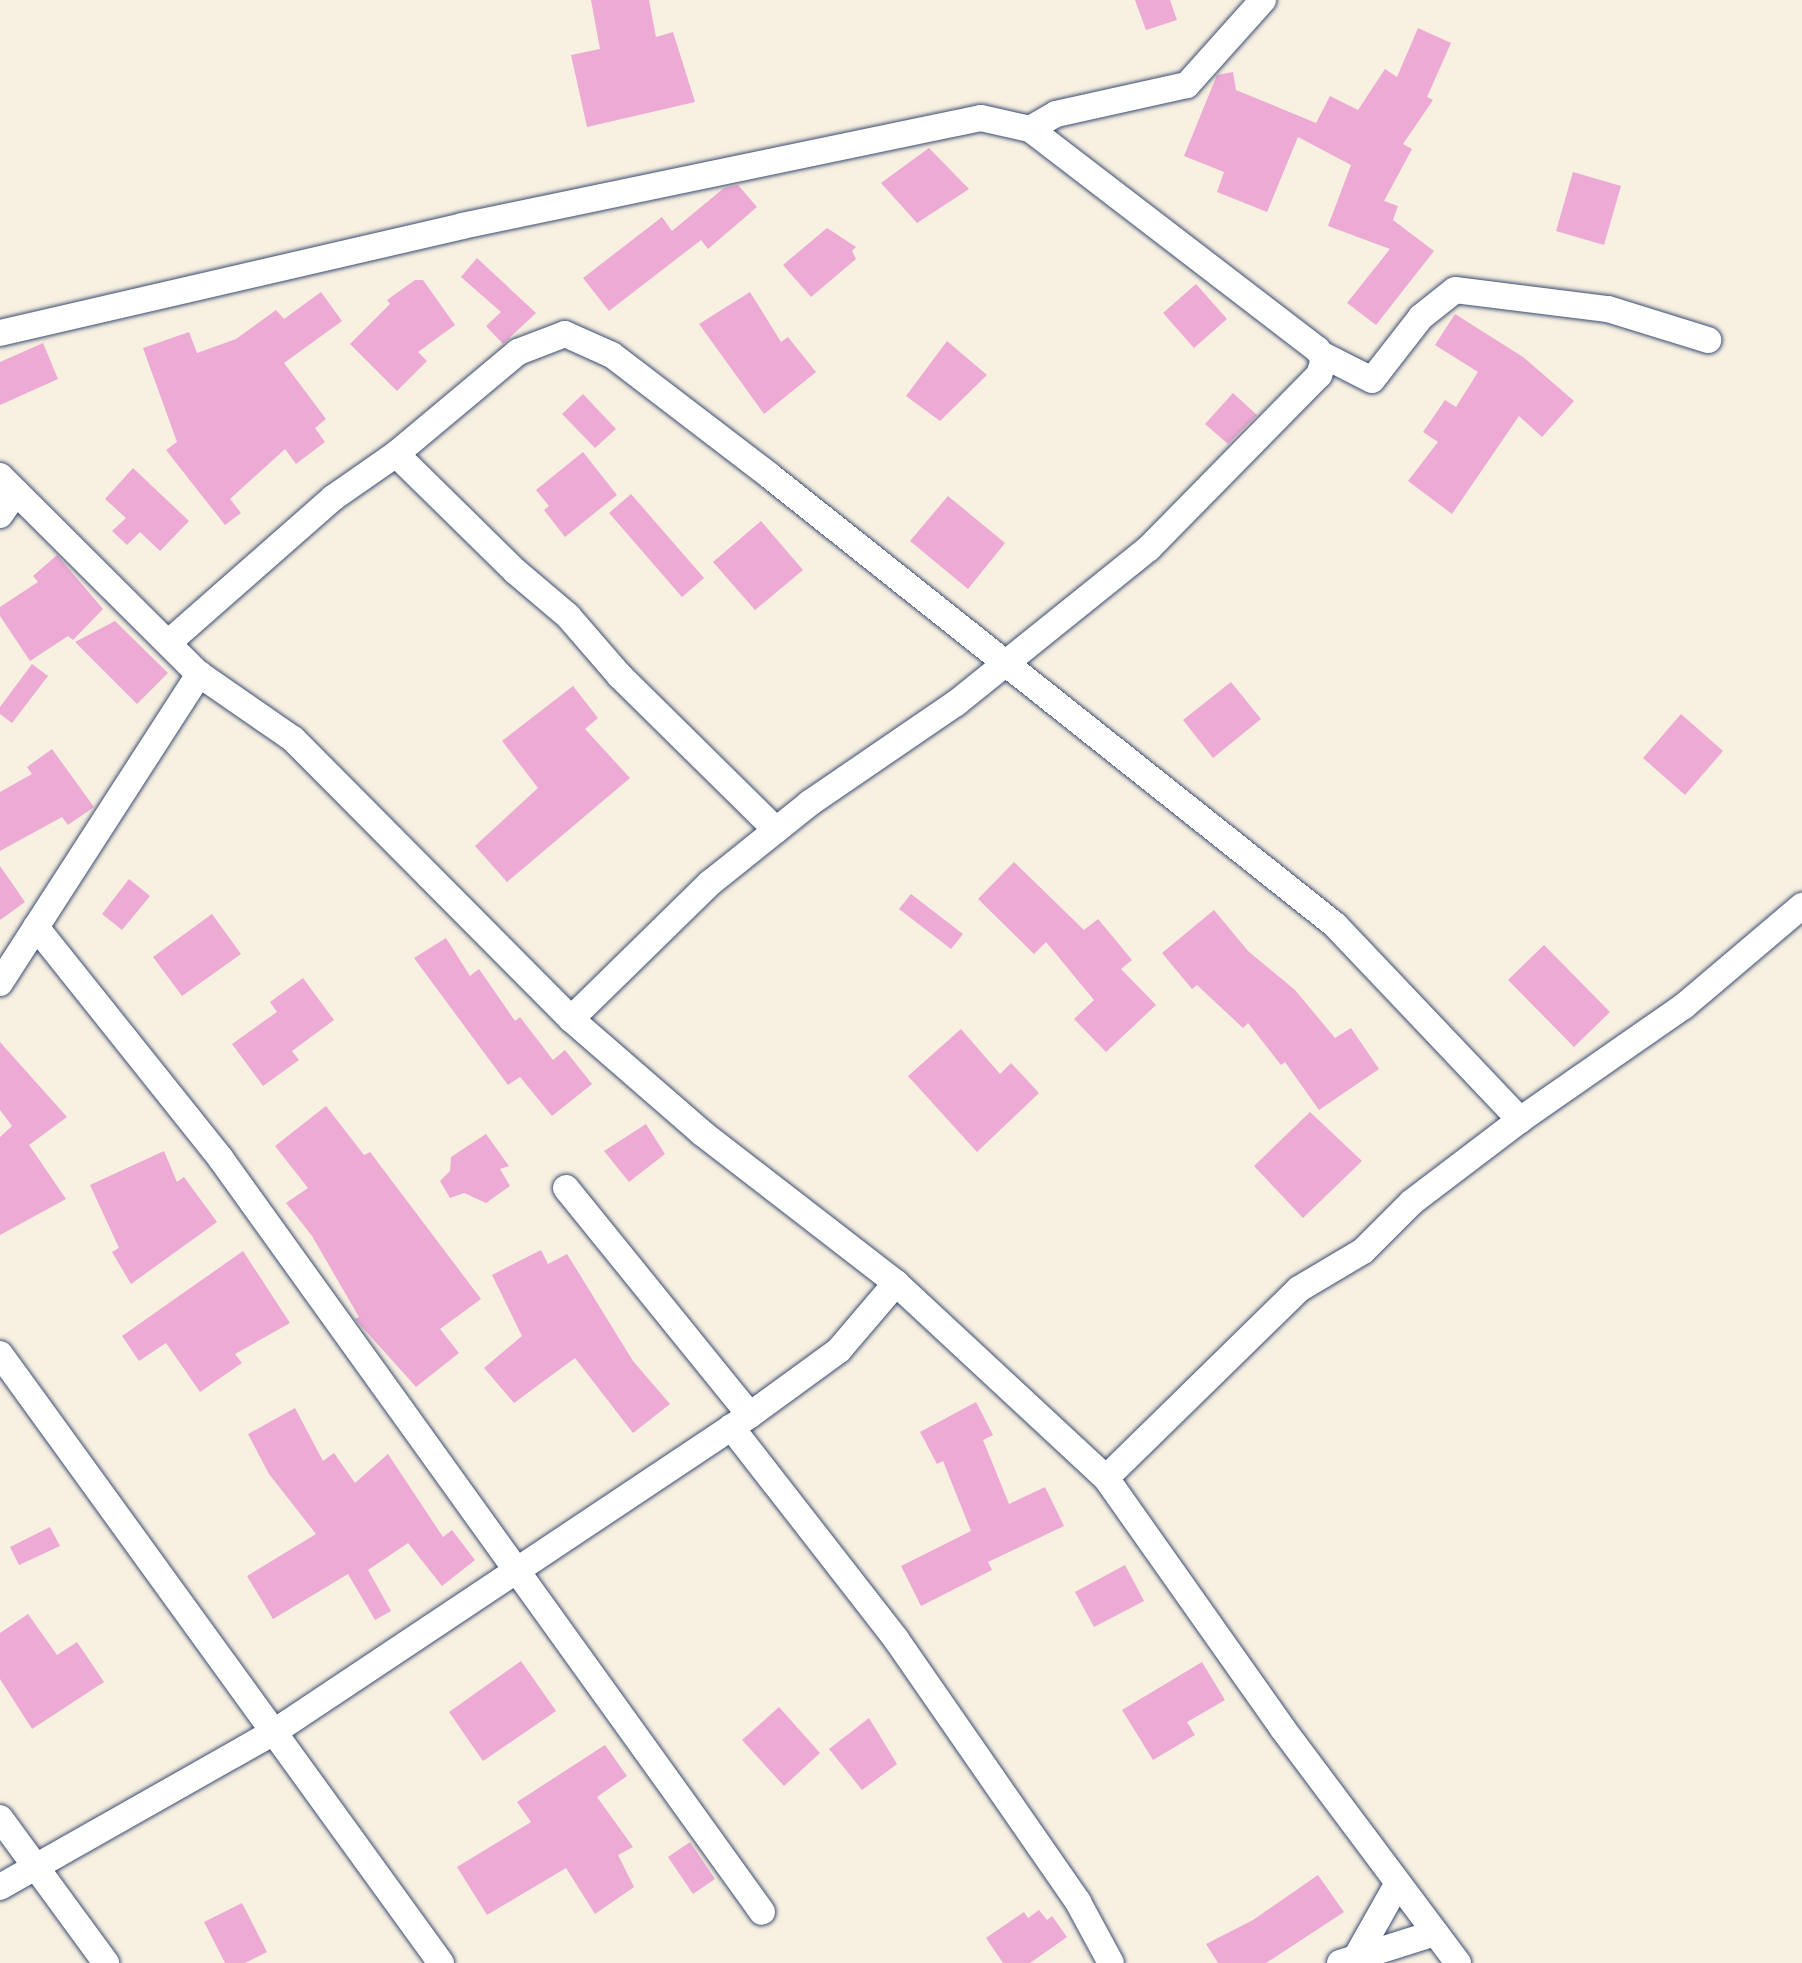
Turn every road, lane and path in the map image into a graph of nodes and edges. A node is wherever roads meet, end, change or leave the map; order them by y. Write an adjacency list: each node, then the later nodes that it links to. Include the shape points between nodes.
1 (1263, 0): 2 (street, via 1187,85 1056,114)
2 (1030, 129): 3 (street, via 981,118 933,125); 5 (street)
3 (0, 333)
4 (1708, 340): 5 (street, via 1608,309 1455,290 1421,317 1372,380)
5 (1321, 354): 10 (street, via 1324,366 1319,375 1239,460 1149,548)
6 (396, 454): 9 (street, via 333,498); 10 (street, via 518,352 565,334 612,355); 12 (street, via 568,616 620,676)
7 (8, 484): 8 (street); 9 (street)
8 (0, 515)
9 (168, 643): 11 (street)
10 (1004, 664): 12 (street); 17 (street, via 1335,925)
11 (199, 674): 14 (street); 16 (street, via 293,739)
12 (776, 830): 16 (street, via 710,883)
13 (1802, 906): 17 (street, via 1684,1006)
14 (36, 927): 15 (street); 23 (street, via 221,1159)
15 (0, 983)
16 (571, 1019): 19 (street, via 702,1133)
17 (1520, 1120): 22 (street, via 1412,1202 1363,1251 1299,1289)
18 (566, 1188): 21 (street)
19 (896, 1283): 21 (street, via 839,1350); 22 (street)
20 (0, 1354): 24 (street)
21 (740, 1421): 23 (street); 34 (street, via 1078,1902)
22 (1106, 1478): 27 (street)
23 (513, 1571): 24 (street); 29 (street)
24 (277, 1730): 26 (street); 33 (street)
25 (0, 1818): 26 (street)
26 (37, 1865): 28 (street); 32 (street)
27 (1398, 1883): 30 (street); 31 (street)
28 (0, 1887)
29 (762, 1912)
30 (1435, 1933): 31 (street); 35 (street)
31 (1349, 1958)
32 (106, 1963)
33 (441, 1963)
34 (1111, 1963)
35 (1458, 1963)

